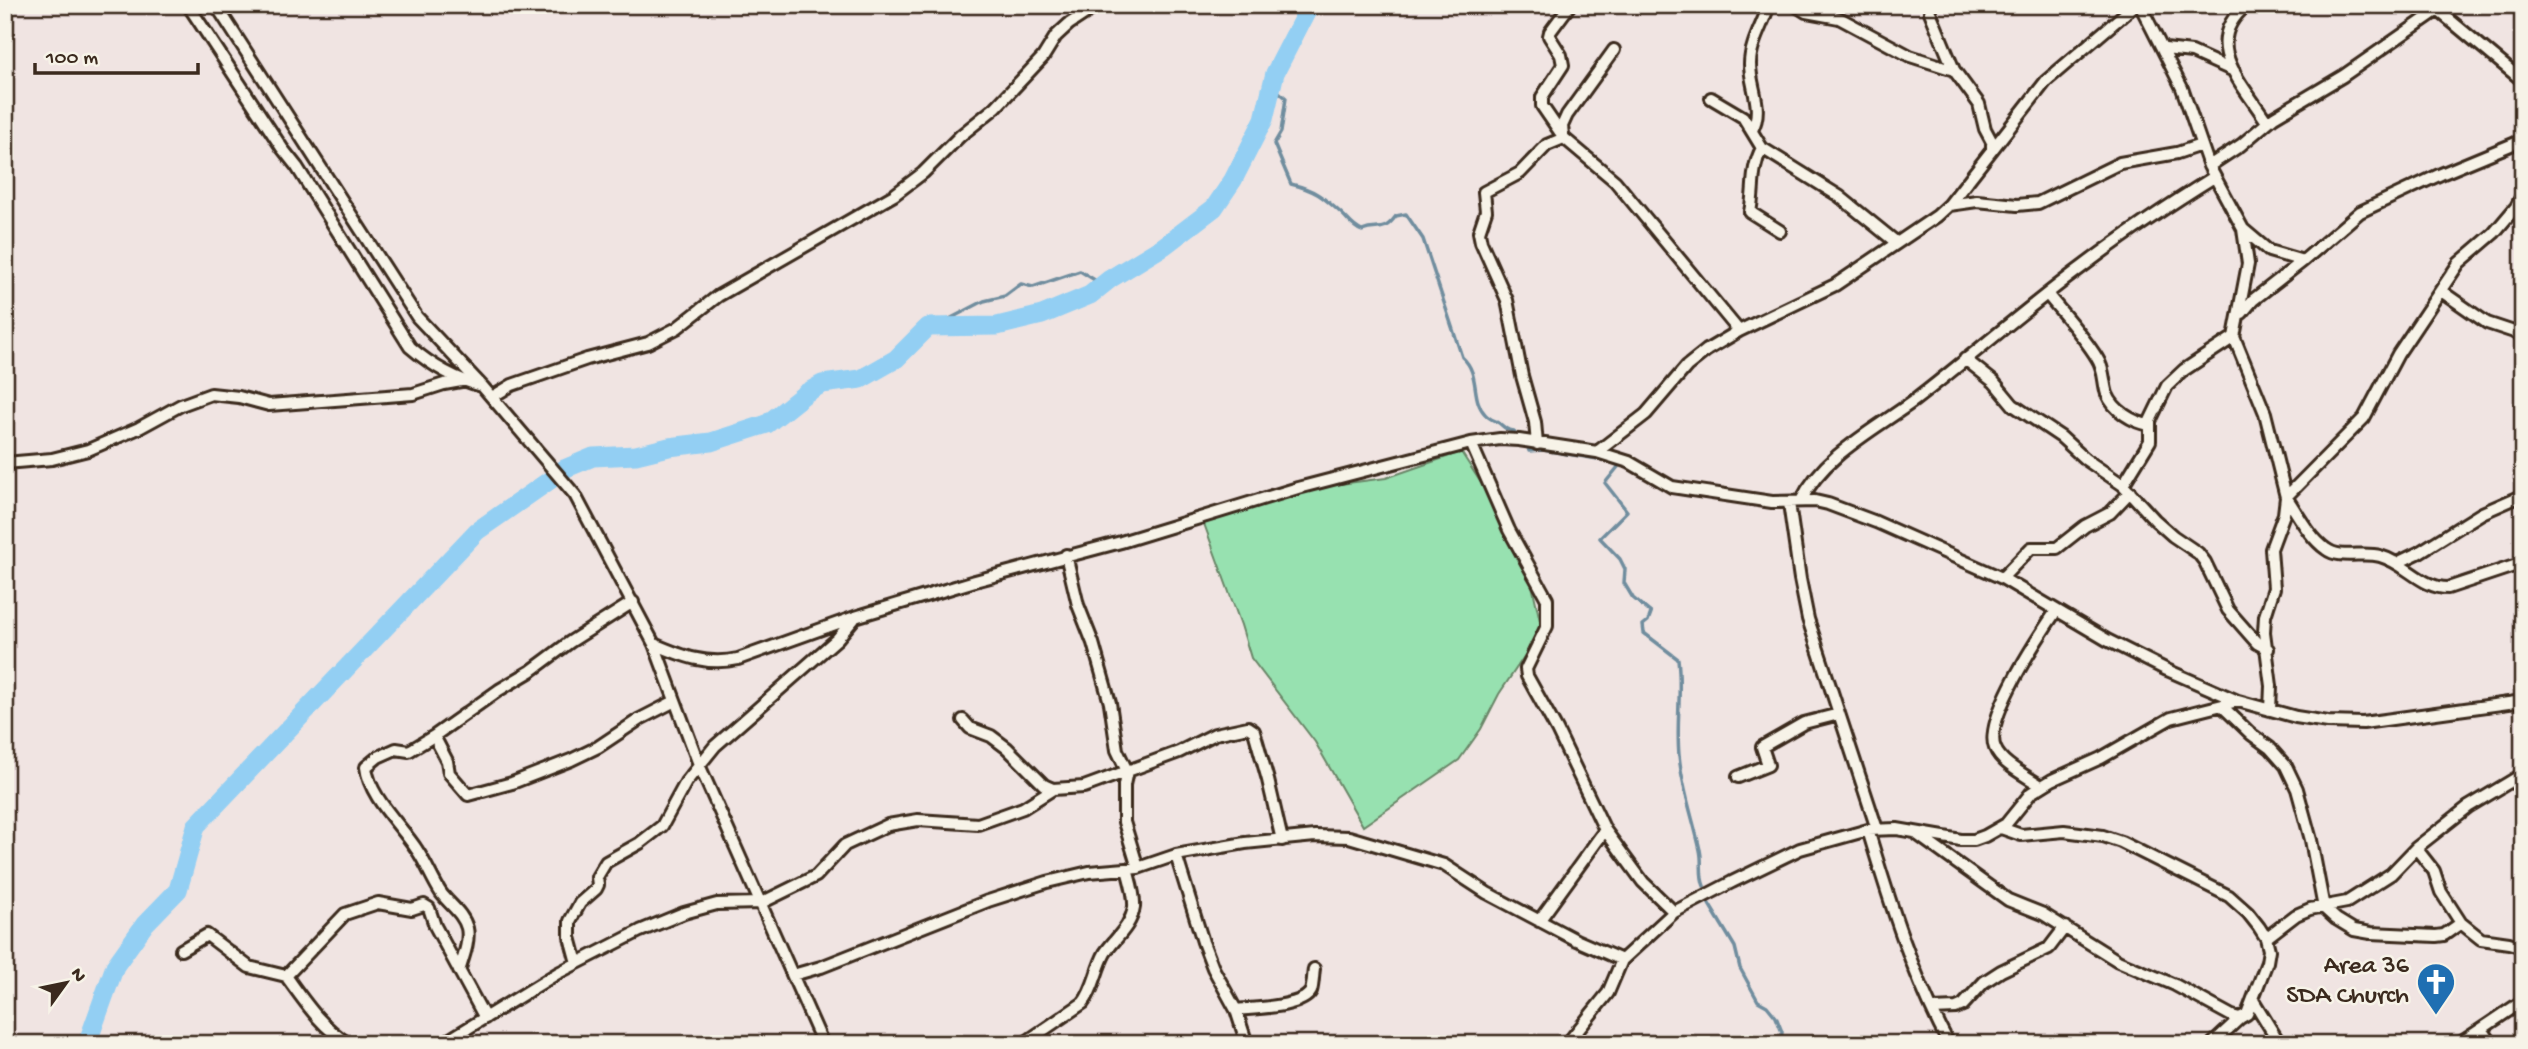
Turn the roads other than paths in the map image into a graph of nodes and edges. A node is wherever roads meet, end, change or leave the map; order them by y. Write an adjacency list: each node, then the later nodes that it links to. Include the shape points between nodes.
1 (188, 5): 39 (street, via 410,347 430,364)
2 (216, 5): 40 (street, via 396,287 429,332)
3 (1098, 5): 41 (street, via 1056,36 1043,57 996,107 894,195 729,289 677,328 648,343 587,359 512,385)
4 (1570, 5): 19 (street, via 1549,32 1563,65 1541,101)
5 (1769, 5): 18 (street, via 1750,63 1758,115)
6 (1795, 5): 13 (street, via 1806,12 1839,18 1910,56)
7 (2138, 5): 11 (street); 23 (street, via 2046,81)
8 (2247, 5): 14 (street, via 2229,25 2223,40)
9 (2442, 8): 15 (street); 17 (street)
10 (1930, 12): 13 (street)
11 (2165, 49): 14 (street, via 2192,52); 21 (street)
12 (1614, 50): 19 (street, via 1567,115 1562,126)
13 (1954, 70): 23 (street, via 1979,104)
14 (2234, 71): 17 (street)
15 (2523, 81)
16 (1711, 98): 18 (street, via 1742,117)
17 (2267, 122): 24 (street)
18 (1752, 130): 22 (street)
19 (1564, 138): 35 (street, via 1615,181); 44 (street, via 1547,145 1520,173 1484,192 1486,217 1479,232 1507,300)
20 (2523, 140): 31 (street, via 2360,212)
21 (2201, 145): 24 (street); 27 (street, via 2120,163 2038,203)
22 (1762, 148): 29 (street, via 1753,167 1750,212); 30 (street, via 1839,196)
23 (1992, 150): 27 (street)
24 (2208, 166): 25 (street)
25 (2214, 177): 28 (street); 33 (street)
26 (2523, 194): 32 (street, via 2494,233 2459,263)
27 (1950, 205): 30 (street)
28 (2243, 229): 31 (street, via 2269,251); 34 (street, via 2248,264)
29 (1780, 231)
30 (1897, 243): 35 (street, via 1835,285)
31 (2303, 261): 34 (street)
32 (2441, 291): 36 (street, via 2487,323); 49 (street, via 2398,354 2364,418)
33 (2047, 294): 38 (street); 42 (street, via 2095,355 2112,401 2131,419)
34 (2240, 315): 37 (street)
35 (1739, 331): 45 (street, via 1697,357 1646,414)
36 (2523, 335)
37 (2234, 338): 42 (street, via 2167,386); 49 (street, via 2265,413)
38 (1965, 359): 47 (street, via 2013,405); 50 (street, via 1830,463)
39 (463, 381): 40 (street); 46 (street, via 413,394 270,405 211,394 88,450)
40 (483, 387): 41 (street)
41 (492, 397): 56 (street, via 566,482)
42 (2149, 425): 47 (street, via 2150,441)
43 (1471, 443): 44 (street, via 1500,439); 52 (street); 76 (street, via 1509,530 1547,599 1547,626 1525,669 1527,677)
44 (1536, 444): 45 (street)
45 (1597, 452): 51 (street, via 1629,462 1672,487)
46 (5, 463)
47 (2127, 489): 55 (street, via 2109,513 2057,548 2031,548); 60 (street, via 2155,520 2198,553 2228,610)
48 (2523, 495): 53 (street, via 2482,513)
49 (2286, 497): 53 (street, via 2313,536 2333,554 2368,553); 60 (street, via 2271,549 2274,588 2264,632)
50 (1801, 501): 51 (street); 55 (street, via 1828,504 1876,522)
51 (1789, 503): 66 (street, via 1808,619)
52 (1066, 555): 58 (street); 70 (street, via 1110,703 1117,750)
53 (2397, 563): 54 (street, via 2428,585 2448,588)
54 (2523, 563)
55 (2001, 578): 57 (street)
56 (633, 602): 59 (street); 68 (street)
57 (2056, 611): 62 (street, via 2131,652); 73 (street, via 2021,664 1992,738 2002,758)
58 (855, 617): 59 (street, via 721,662 685,657); 69 (street, via 837,639 715,746)
59 (654, 644): 61 (street)
60 (2268, 649): 65 (street)
61 (675, 701): 68 (street, via 571,760 468,795 449,773); 69 (street)
62 (2238, 701): 64 (street); 65 (street)
63 (2523, 701): 65 (street, via 2363,723 2328,722)
64 (2222, 706): 73 (street, via 2171,719); 84 (street, via 2286,766 2301,802)
65 (2270, 710)
66 (1839, 714): 72 (street, via 1804,723 1762,747 1768,765); 77 (street)
67 (963, 720): 74 (street, via 1007,748)
68 (434, 736): 95 (street, via 409,751 377,757 366,767 367,778 467,928)
69 (700, 767): 83 (street); 93 (street, via 686,782 662,826 606,862 596,890 580,903 570,921)
70 (1127, 771): 74 (street, via 1084,787); 79 (street, via 1215,734 1248,727 1254,731 1265,767); 82 (street, via 1124,822)
71 (2523, 774): 80 (street, via 2468,807)
72 (1738, 777)
73 (2041, 786): 75 (street)
74 (1053, 789): 83 (street, via 1023,808 978,824 918,820 888,825 845,845 816,876)
75 (2001, 828): 78 (street, via 1961,841); 89 (street, via 2021,835 2064,831 2121,842 2229,896)
76 (1605, 830): 85 (street, via 1643,882); 86 (street)
77 (1872, 830): 78 (street); 85 (street, via 1800,849); 100 (street, via 1891,907)
78 (1913, 831): 88 (street, via 2008,900)
79 (1282, 840): 81 (street); 86 (street, via 1349,837 1444,865)
80 (2416, 848): 84 (street, via 2391,874 2347,902); 87 (street, via 2434,871)
81 (1176, 855): 82 (street); 101 (street, via 1208,955)
82 (1133, 868): 96 (street, via 1089,872 999,897); 108 (street, via 1134,908 1122,934 1105,953 1089,996)
83 (761, 902): 93 (street, via 717,904 684,913); 96 (street)
84 (2324, 908): 87 (street, via 2354,930 2371,933 2444,935); 89 (street, via 2296,915)
85 (1674, 912): 92 (street)
86 (1539, 921): 92 (street)
87 (2461, 923): 90 (street, via 2481,939)
88 (2065, 927): 100 (street, via 2049,948 1993,976 1963,1005); 103 (street, via 2118,961)
89 (2266, 938): 98 (street, via 2267,962)
90 (2523, 947)
91 (181, 950): 97 (street, via 207,935 249,967)
92 (1622, 960): 110 (street, via 1608,993)
93 (577, 963): 102 (street)
94 (1314, 968): 101 (street, via 1311,991 1304,997 1286,1005)
95 (459, 971): 97 (street, via 429,908 378,903 345,914); 102 (street)
96 (793, 975): 107 (street)
97 (286, 976): 105 (street, via 313,1013)
98 (2253, 999): 103 (street, via 2247,1014); 113 (street)
99 (2523, 1001): 104 (street)
100 (1933, 1009): 111 (street)
101 (1236, 1010): 109 (street)
102 (485, 1017): 106 (street)
103 (2240, 1018): 112 (street)
104 (2482, 1029): 114 (street); 115 (street)
105 (349, 1044)
106 (442, 1044)
107 (822, 1044)
108 (1023, 1044)
109 (1247, 1044)
110 (1567, 1044)
111 (1950, 1044)
112 (2212, 1044)
113 (2280, 1044)
114 (2459, 1044)
115 (2492, 1044)

